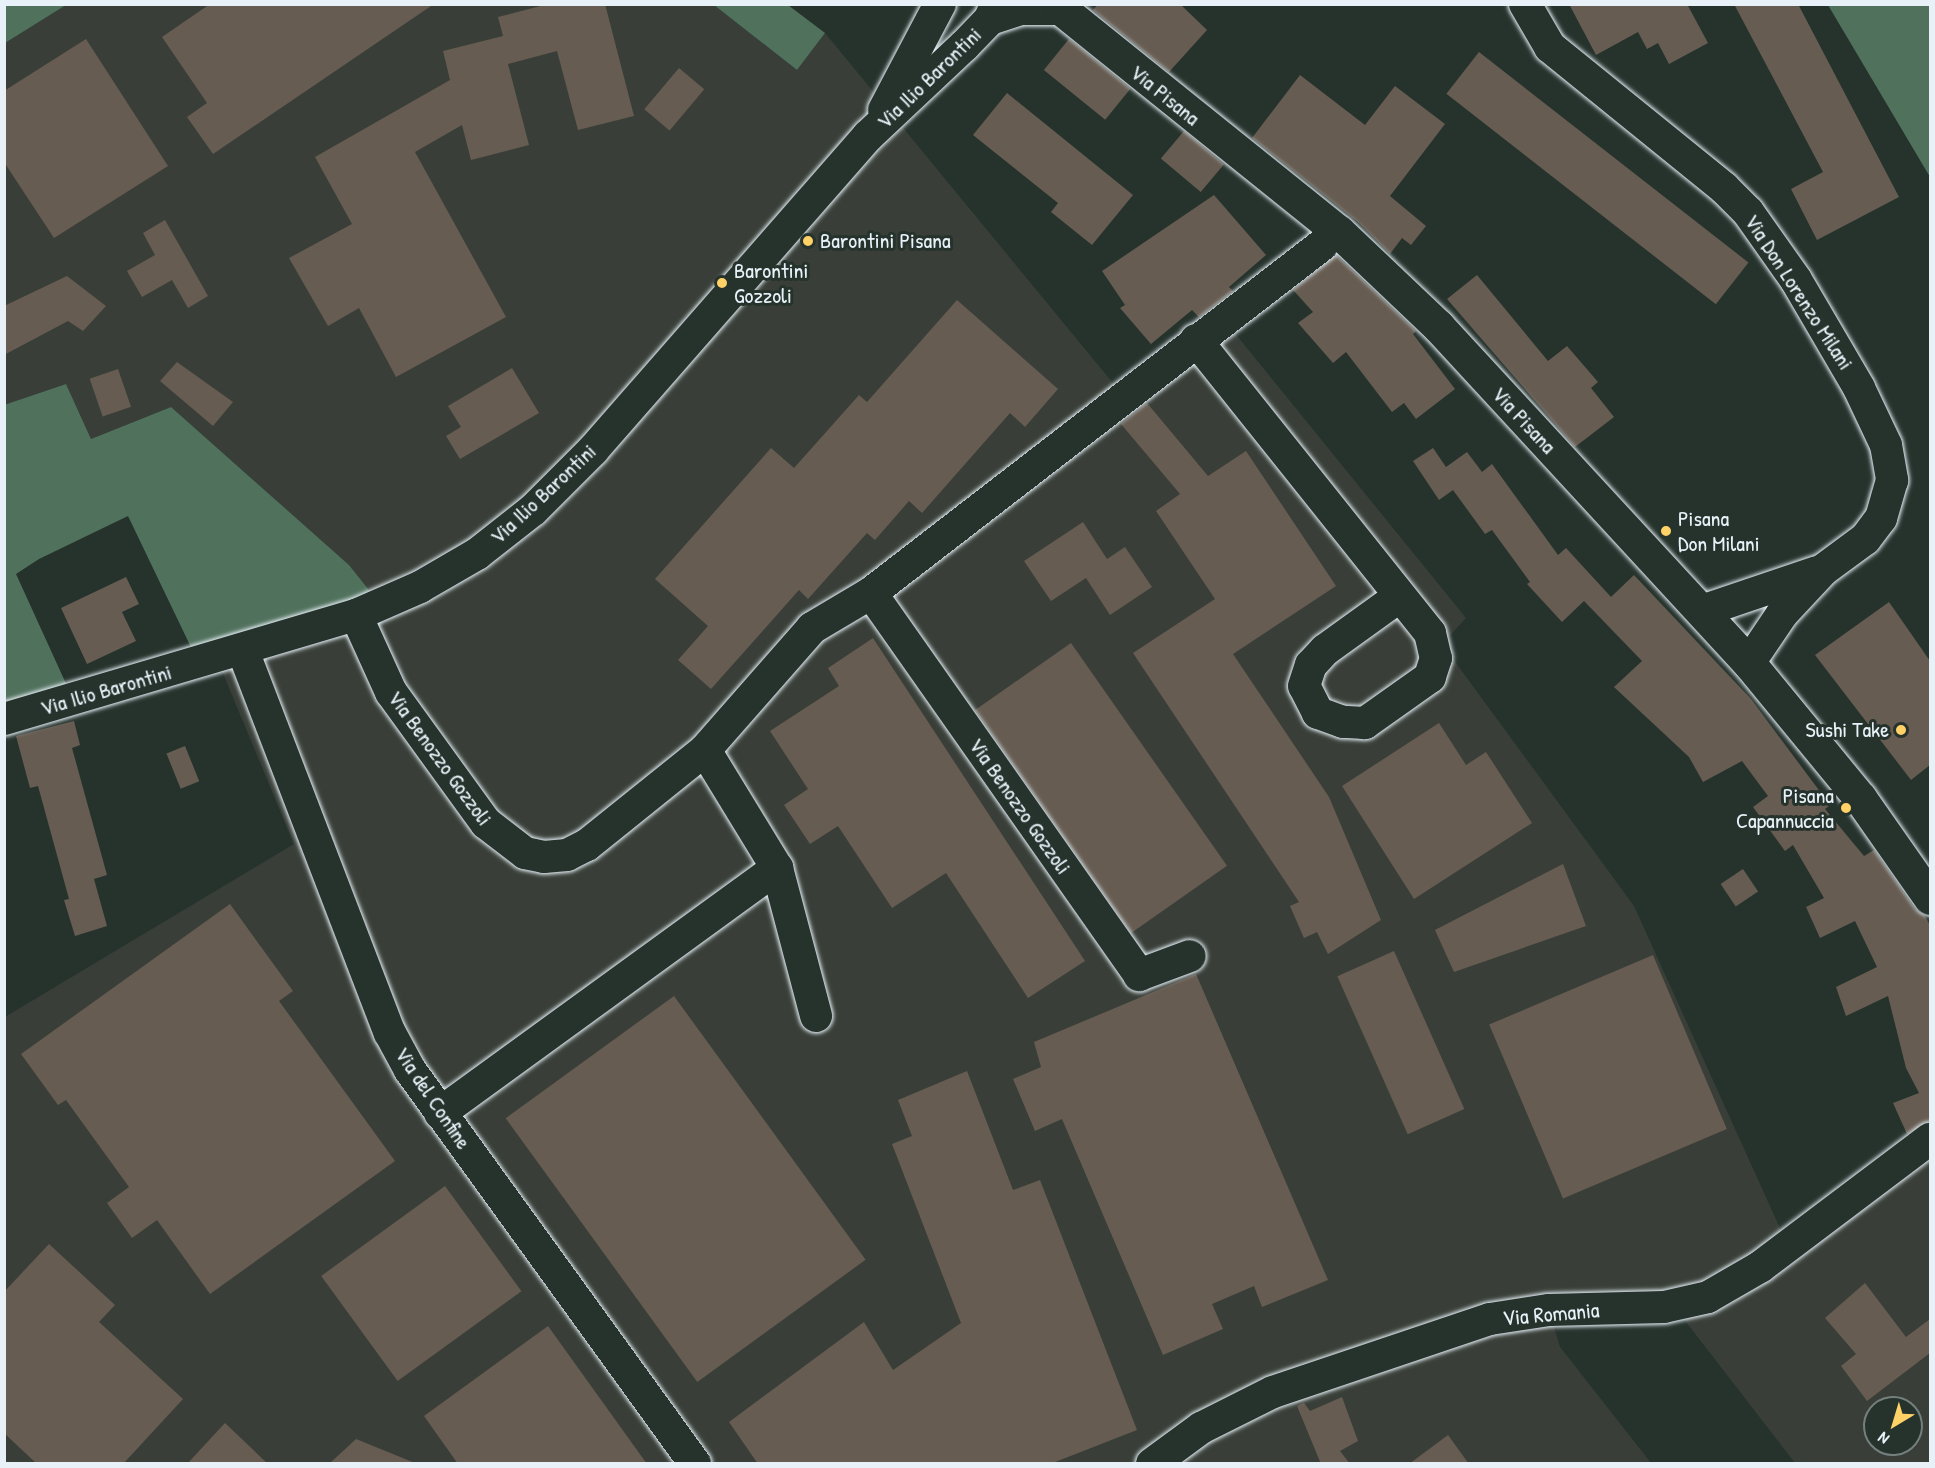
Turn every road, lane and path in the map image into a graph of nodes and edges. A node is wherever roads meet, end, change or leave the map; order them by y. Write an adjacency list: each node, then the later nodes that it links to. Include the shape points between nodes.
1 (940, 4): 5 (street, Via Ilio Barontini)
2 (1525, 4): 8 (street, Via Don Lorenzo Milani, via 1538,31 1558,55 1724,188 1748,212 1796,280 1859,388 1886,445 1891,494 1881,518 1865,539)
3 (1057, 7): 4 (street, Via Ilio Barontini); 11 (main road, Via Pisana, via 1373,261)
4 (993, 12): 5 (street, Via Ilio Barontini)
5 (868, 136): 12 (street, Via Ilio Barontini, via 619,421 533,510 477,554)
6 (1322, 245): 7 (street, Via Benozzo Gozzoli)
7 (1196, 340): 9 (street, Via Benozzo Gozzoli); 10 (street)
8 (1823, 570): 11 (street, Via Don Lorenzo Milani); 14 (street, Via Don Lorenzo Milani, via 1771,626)
9 (871, 593): 16 (street, Via Benozzo Gozzoli, via 812,628); 19 (street, Via Benozzo Gozzoli, via 1139,975)
10 (1400, 596)
11 (1702, 611): 14 (main road, Via Pisana)
12 (356, 615): 13 (street, Via Ilio Barontini); 16 (street, Via Benozzo Gozzoli, via 382,677 440,762 496,834 525,853 553,857 577,850)
13 (243, 651): 15 (street, Via Ilio Barontini); 21 (street, Via del Confine, via 390,1033)
14 (1749, 663): 18 (main road, Via Pisana, via 1860,798)
15 (4, 719)
16 (705, 750): 17 (street)
17 (777, 868): 20 (street); 21 (street)
18 (1930, 898)
19 (1190, 956)
20 (816, 1016)
21 (440, 1113): 23 (street, Via del Confine)
22 (1930, 1139): 24 (street, Via Romania, via 1760,1267 1708,1297 1664,1307 1549,1310 1490,1319 1273,1392 1200,1428)
23 (695, 1464)
24 (1152, 1464)

